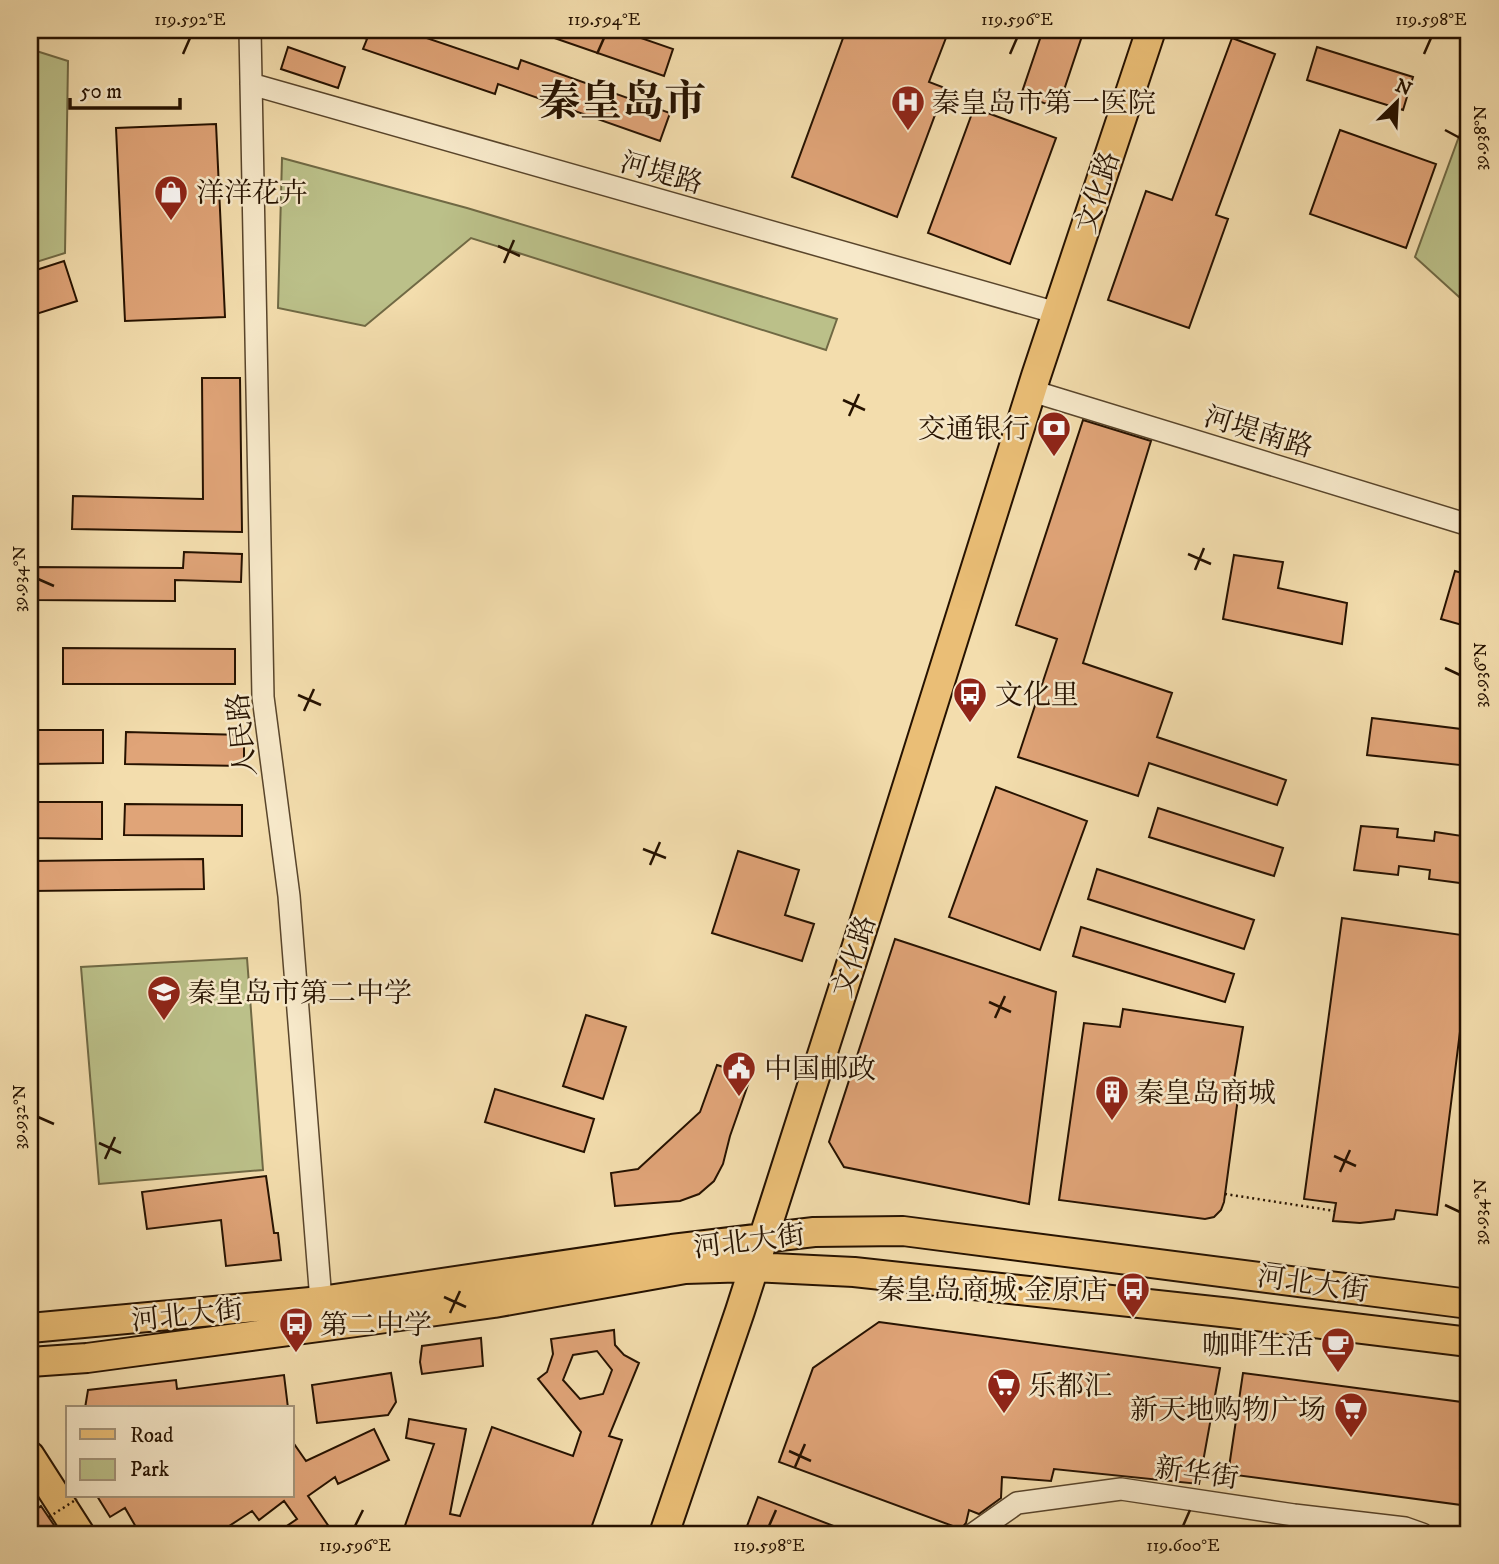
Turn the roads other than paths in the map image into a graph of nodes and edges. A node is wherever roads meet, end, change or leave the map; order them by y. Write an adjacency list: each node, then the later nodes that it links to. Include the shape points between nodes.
1 (250, 30): 3 (street)
2 (1151, 30): 4 (main road, 文化路)
3 (251, 84): 4 (street, 河堤路); 9 (street, 人民路, via 263,697 289,896)
4 (1057, 313): 5 (main road, 文化路)
5 (1034, 383): 6 (street, 河堤南路); 7 (main road, 文化路)
6 (1469, 525)
7 (762, 1239): 8 (main road, 文化路); 9 (main road, 河北大街); 10 (main road, 河北大街, via 903,1231)
8 (753, 1267): 12 (main road, via 867,1273); 13 (main road, via 685,1269 494,1303); 16 (main road, 文化路)
9 (321, 1301): 11 (main road, 河北大街)
10 (1469, 1304)
11 (30, 1328)
12 (1469, 1342)
13 (30, 1362)
14 (30, 1456): 15 (main road)
15 (80, 1534)
16 (664, 1534)
17 (973, 1534): 18 (street, 新华街, via 1017,1503 1121,1489)
18 (1422, 1534)

